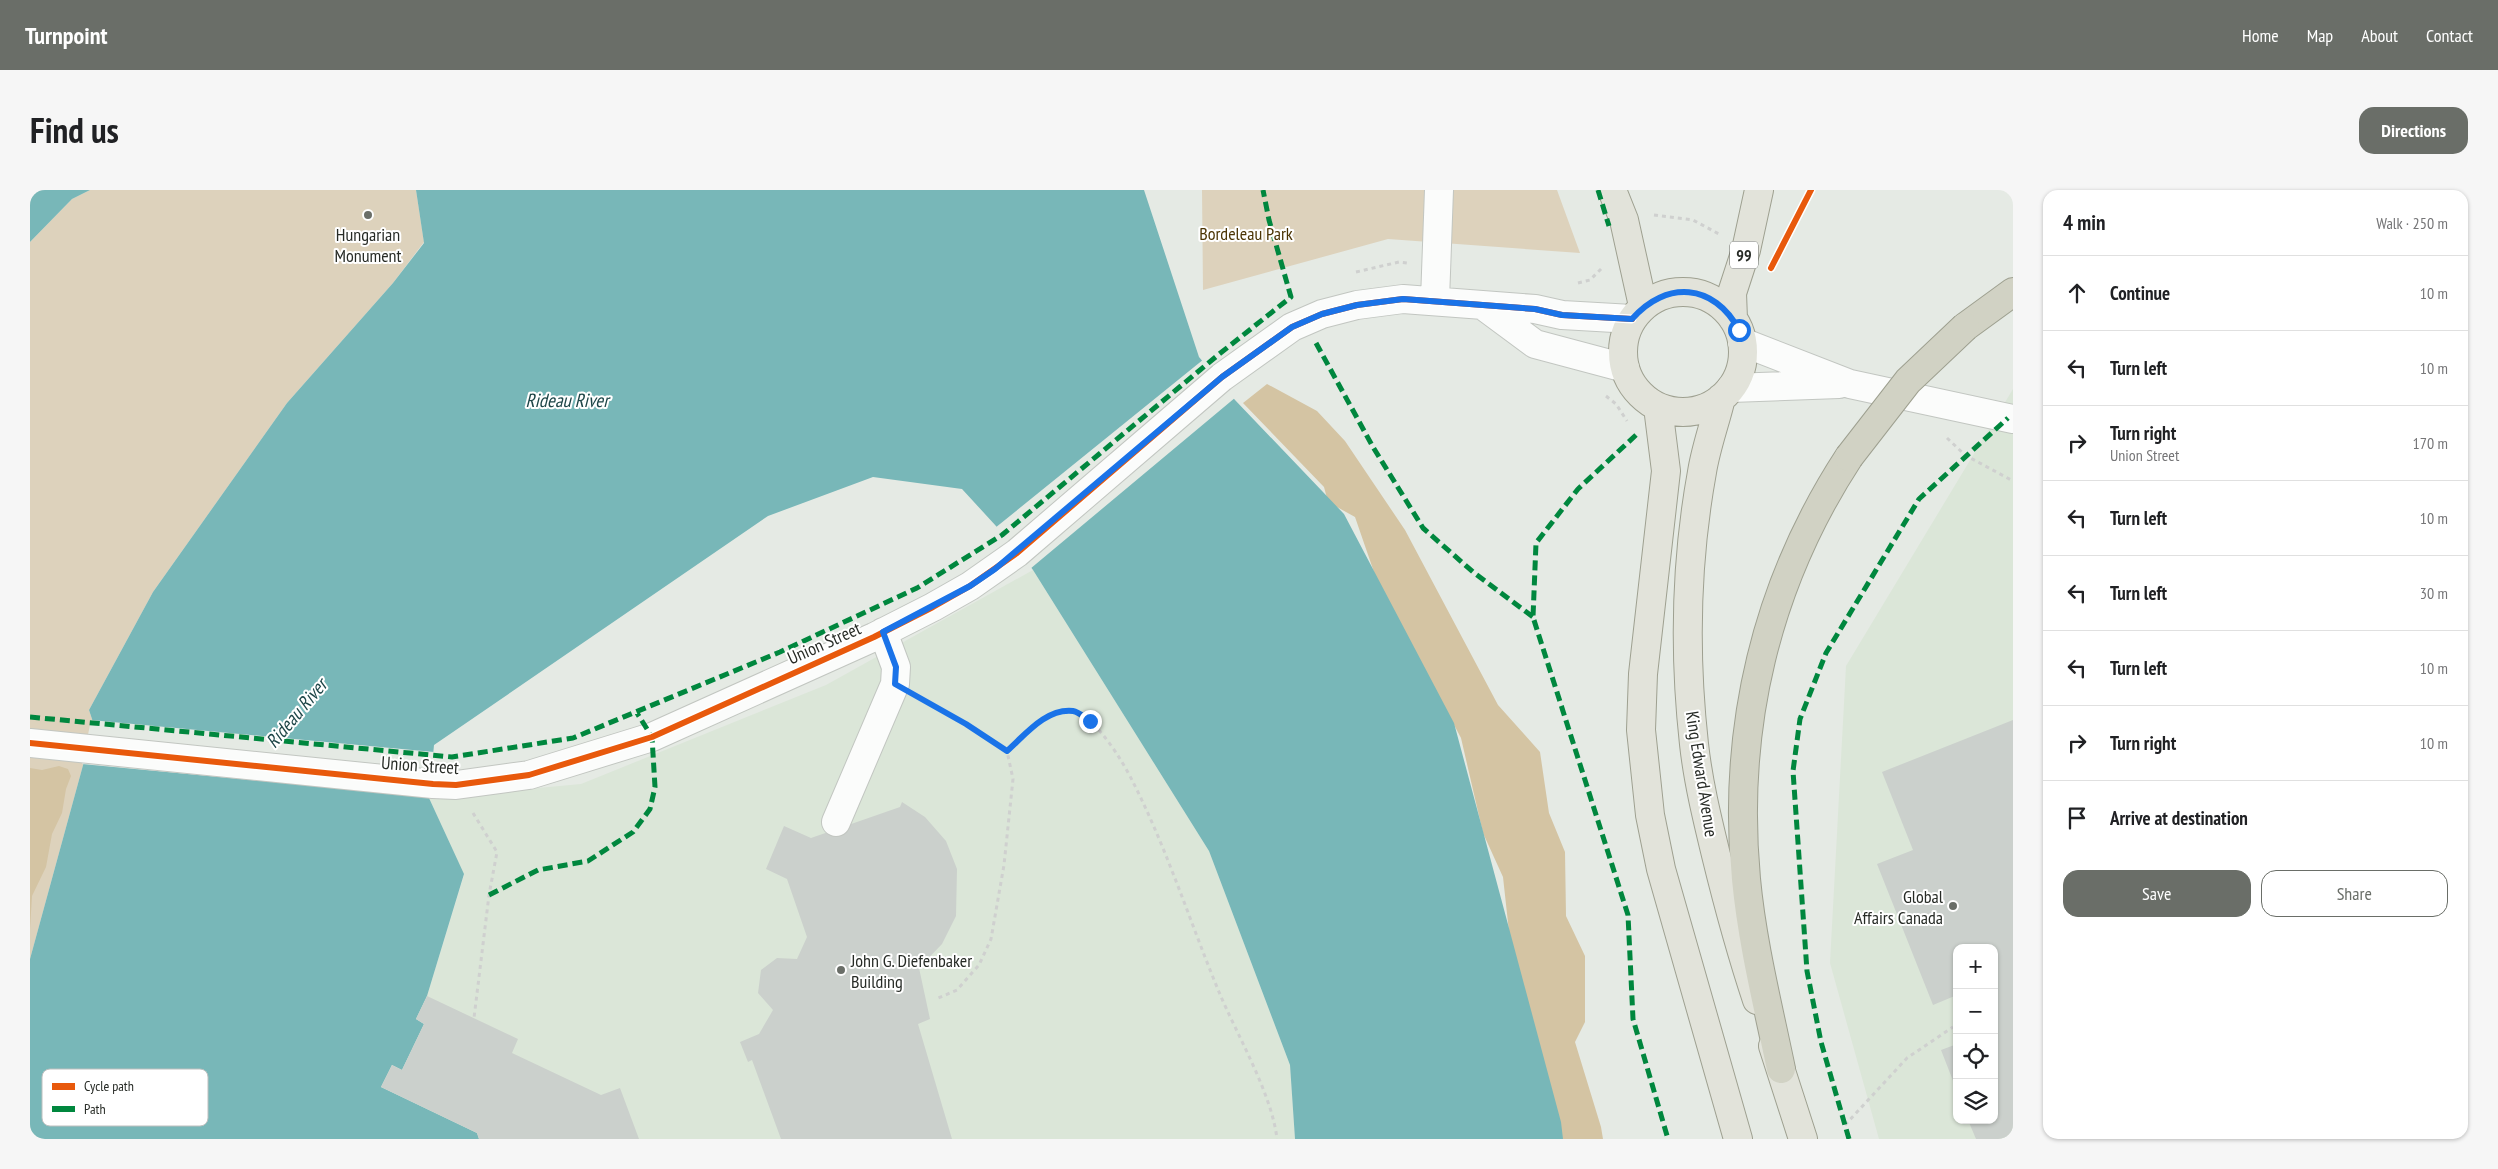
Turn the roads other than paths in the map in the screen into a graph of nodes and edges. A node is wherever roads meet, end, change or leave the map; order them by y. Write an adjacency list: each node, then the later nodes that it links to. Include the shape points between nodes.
1 (1439, 190): 5 (street)
2 (1612, 190): 7 (main road, via 1624,220)
3 (1759, 190): 8 (main road, 99, via 1746,250 1732,293)
4 (2013, 292): 17 (highway, bridge, via 1935,353 1908,381 1849,457 1805,531 1777,602 1752,698 1742,788 1746,881)
5 (1435, 300): 6 (street, Union Street); 14 (street, Union Street, via 1403,299 1357,305 1322,314 1292,327 1222,377 1016,553 970,586)
6 (1484, 306): 7 (street, Union Street); 9 (street, Union Street, via 1536,344)
7 (1638, 312): 8 (main road, via 1656,298 1684,292 1699,294 1713,300); 9 (main road, via 1625,334 1622,351)
8 (1738, 331): 10 (street); 11 (main road, via 1741,366)
9 (1625, 368): 12 (main road, via 1633,386)
10 (1850, 384): 11 (street); 13 (street)
11 (1726, 393): 12 (main road, via 1710,406 1690,411); 17 (main road, King Edward Avenue, via 1702,471 1689,582 1694,744 1703,803 1736,940)
12 (1658, 407): 18 (main road, via 1666,471 1644,674 1642,738 1650,815 1661,869)
13 (2013, 419)
14 (883, 632): 15 (street, Union Street, via 652,737 529,775 444,784); 16 (street, via 896,667 895,684)
15 (30, 742)
16 (836, 822)
17 (1781, 1069): 19 (main road, King Edward Avenue)
18 (1738, 1139)
19 (1803, 1139)

